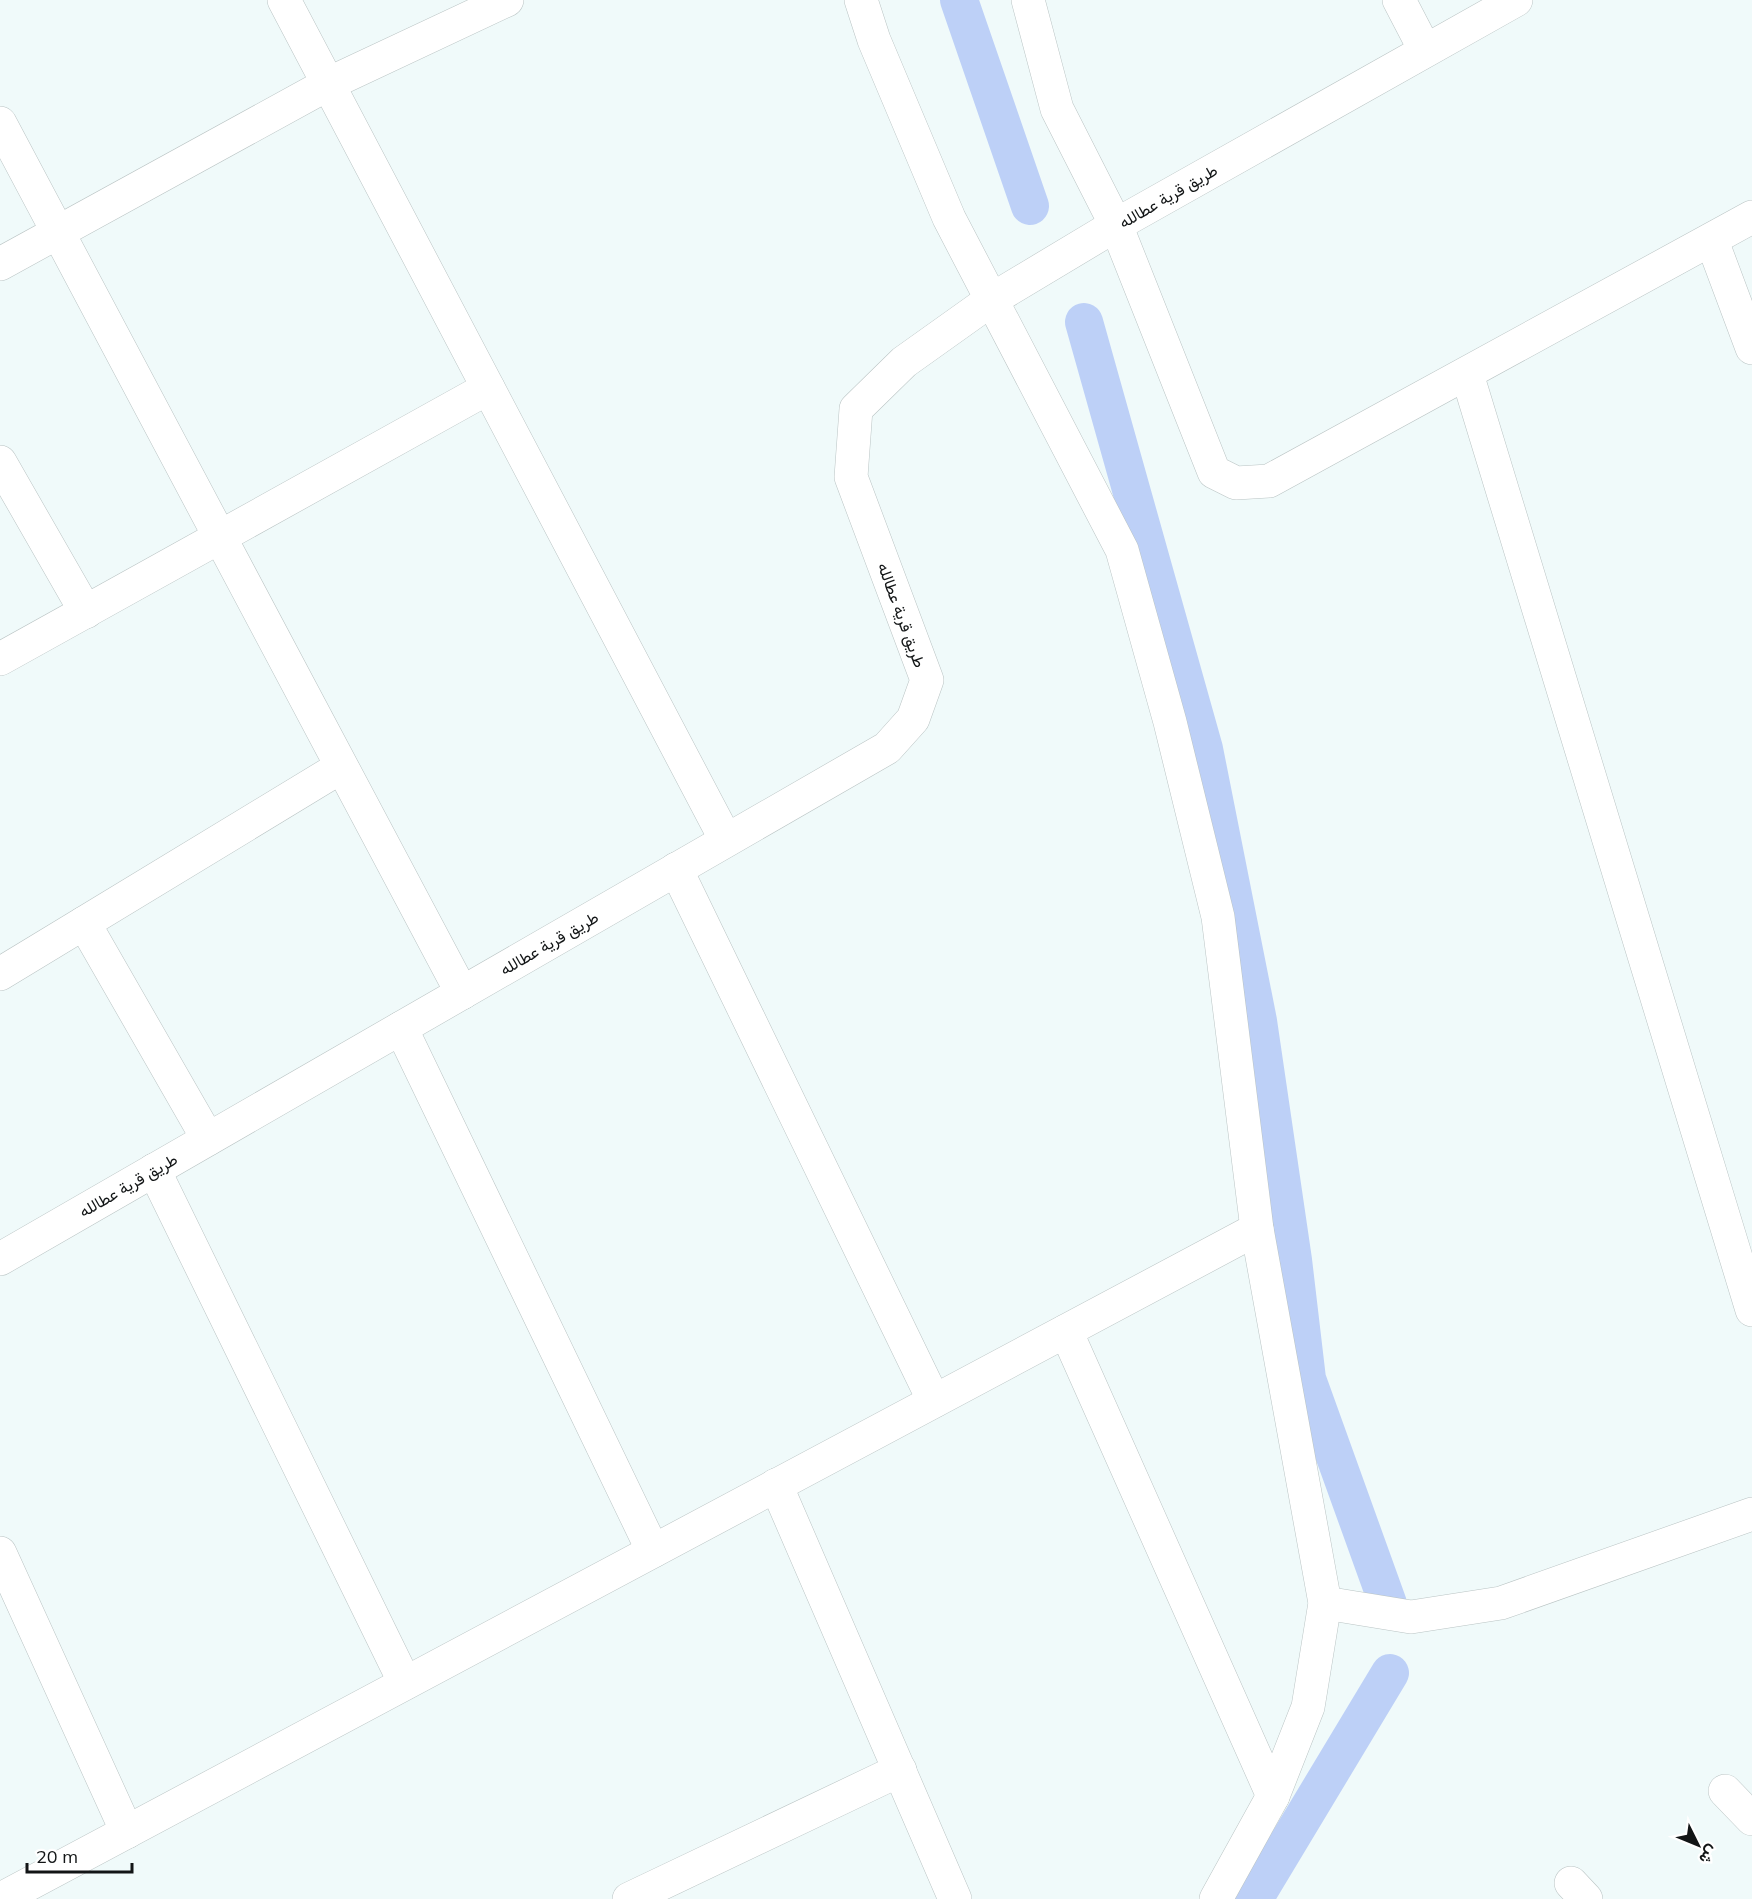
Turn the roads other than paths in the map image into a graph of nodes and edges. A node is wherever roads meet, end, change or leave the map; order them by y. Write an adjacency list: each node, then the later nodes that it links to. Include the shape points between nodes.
1 (284, 0): 8 (street)
2 (507, 0): 8 (street)
3 (861, 0): 15 (street, via 949,218)
4 (1028, 0): 11 (street, via 1057,109)
5 (1399, 0): 7 (street)
6 (1516, 0): 7 (street, طريق قرية عطالله)
7 (1425, 50): 11 (street, طريق قرية عطالله)
8 (328, 84): 12 (street); 18 (street)
9 (0, 123): 12 (street)
10 (1752, 217): 13 (street)
11 (1116, 225): 15 (street, طريق قرية عطالله); 17 (street, via 1214,472 1236,483 1269,481)
12 (57, 231): 14 (street); 20 (street)
13 (1712, 241): 16 (street); 17 (street)
14 (0, 264)
15 (992, 300): 24 (street, طريق قرية عطالله, via 904,362 856,409 851,477 927,681 913,720 886,748); 32 (street, via 1122,550 1218,917)
16 (1752, 348)
17 (1467, 374): 34 (street)
18 (488, 388): 20 (street); 24 (street)
19 (0, 462): 21 (street)
20 (219, 537): 21 (street); 23 (street)
21 (86, 612): 22 (street)
22 (0, 659)
23 (341, 767): 26 (street); 28 (street)
24 (726, 840): 25 (street, طريق قرية عطالله)
25 (676, 869): 28 (street, طريق قرية عطالله); 36 (street)
26 (84, 923): 27 (street); 30 (street)
27 (0, 974)
28 (462, 993): 29 (street, طريق قرية عطالله)
29 (401, 1028): 30 (street, طريق قرية عطالله); 39 (street)
30 (208, 1139): 31 (street, طريق قرية عطالله)
31 (154, 1170): 33 (street, طريق قرية عطالله); 42 (street)
32 (1257, 1229): 35 (street); 41 (street)
33 (0, 1259)
34 (1752, 1310)
35 (1066, 1331): 36 (street); 45 (street)
36 (934, 1401): 37 (street)
37 (776, 1485): 39 (street); 43 (street)
38 (1752, 1514): 41 (street, via 1501,1603 1411,1617)
39 (653, 1551): 42 (street)
40 (1, 1560): 47 (street)
41 (1325, 1603): 45 (street, via 1308,1707)
42 (405, 1683): 47 (street)
43 (900, 1770): 49 (street); 50 (street)
44 (1725, 1791): 46 (street)
45 (1273, 1796): 51 (street)
46 (1752, 1819)
47 (127, 1832): 48 (street)
48 (8, 1898)
49 (630, 1899)
50 (955, 1899)
51 (1216, 1899)

